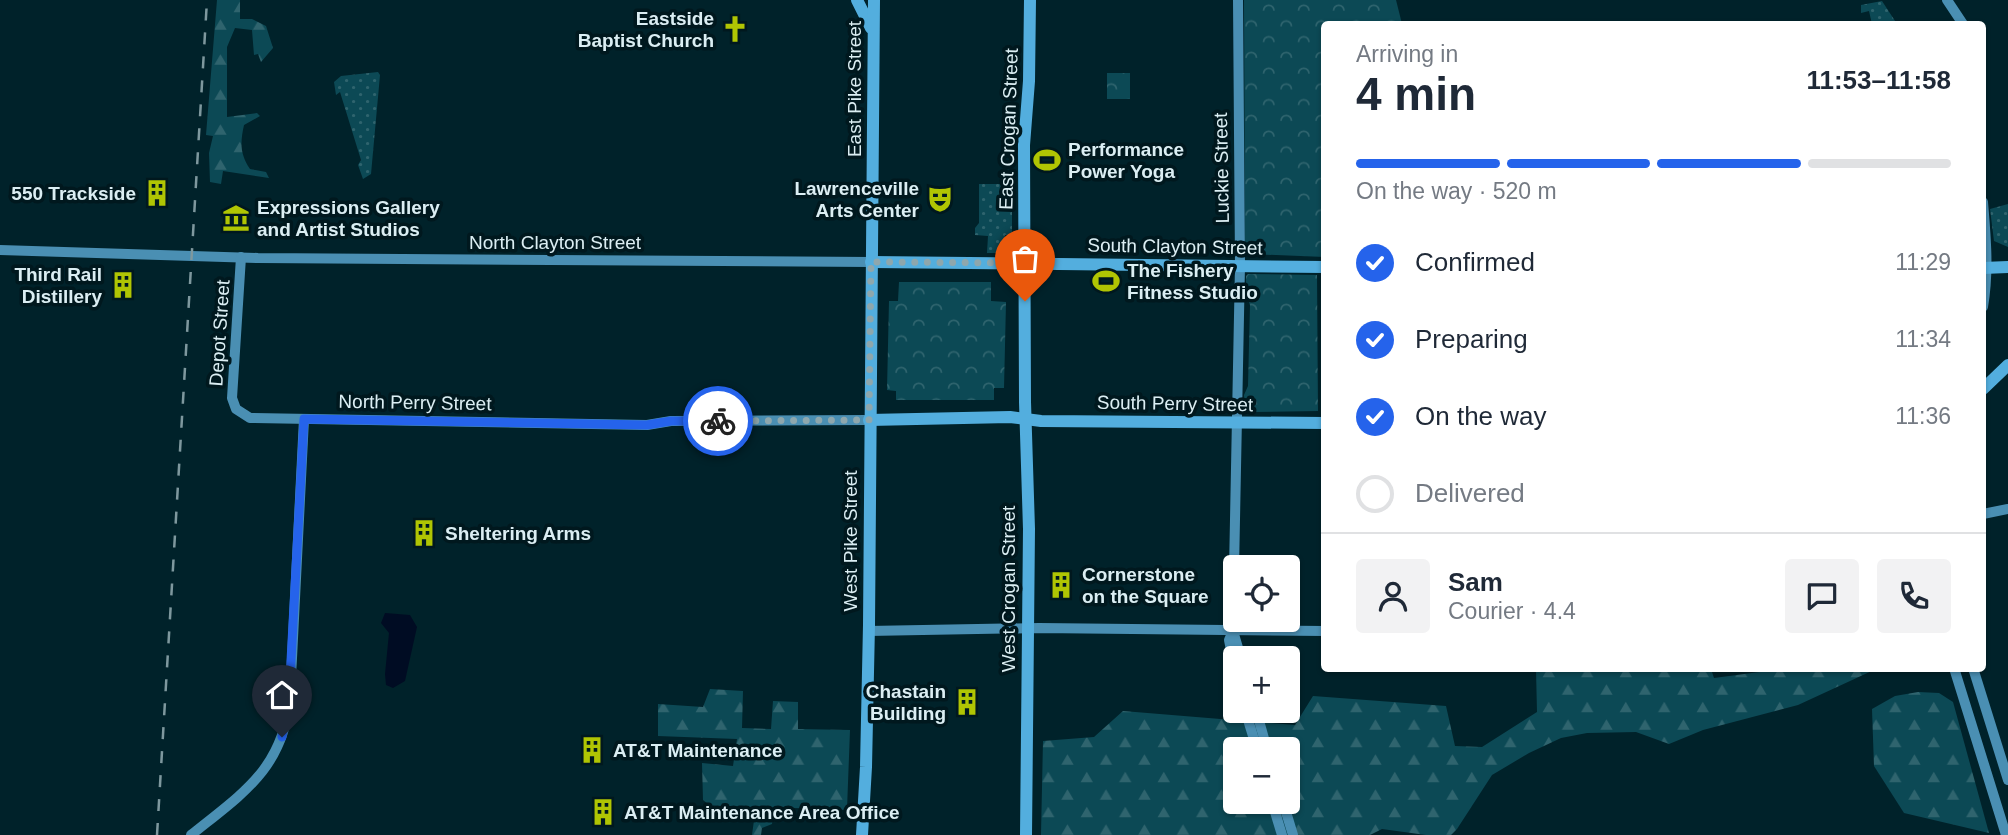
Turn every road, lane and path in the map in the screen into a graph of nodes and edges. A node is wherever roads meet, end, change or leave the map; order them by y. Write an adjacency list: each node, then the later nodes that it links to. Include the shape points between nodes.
1 (857, 0): 7 (main road)
2 (874, 0): 7 (main road, East Pike Street)
3 (1030, 0): 11 (main road, East Crogan Street)
4 (1238, 0): 12 (street, Luckie Street)
5 (1947, 0): 6 (street)
6 (1961, 21)
7 (874, 33): 10 (main road, East Pike Street)
8 (0, 250): 9 (street, North Clayton Street)
9 (242, 257): 10 (street, North Clayton Street); 19 (street, Depot Street, via 232,393)
10 (871, 262): 11 (main road, North Clayton Street); 22 (main road, West Pike Street)
11 (1025, 263): 12 (main road, South Clayton Street); 16 (main road, East Crogan Street)
12 (1240, 265): 13 (main road, South Clayton Street); 23 (street, Luckie Street)
13 (1321, 267)
14 (2008, 267): 15 (main road)
15 (1986, 268)
16 (1024, 343): 21 (main road, West Crogan Street)
17 (2008, 365): 18 (main road)
18 (1986, 386)
19 (236, 409): 20 (street, North Perry Street, via 250,418)
20 (304, 419): 22 (street, North Perry Street, via 596,425); 39 (street, via 285,726 263,772)
21 (1025, 419): 22 (main road); 23 (main road, South Perry Street); 28 (main road, West Crogan Street)
22 (869, 420): 29 (main road, West Pike Street)
23 (1237, 424): 24 (main road, South Perry Street); 27 (street, Luckie Street)
24 (1321, 424)
25 (2008, 509): 26 (street)
26 (1986, 513)
27 (1234, 555)
28 (1027, 629): 29 (street); 30 (street); 42 (main road, West Crogan Street)
29 (868, 631): 38 (main road, West Pike Street)
30 (1223, 631)
31 (1300, 631): 32 (street)
32 (1321, 631)
33 (1955, 672): 45 (street)
34 (1974, 672): 35 (street)
35 (2008, 780)
36 (1276, 814): 43 (street)
37 (1287, 814): 44 (street)
38 (863, 820): 40 (main road, West Pike Street); 41 (main road, West Pike Street)
39 (191, 835)
40 (862, 835)
41 (868, 835)
42 (1026, 835)
43 (1282, 835)
44 (1293, 835)
45 (2006, 835)

